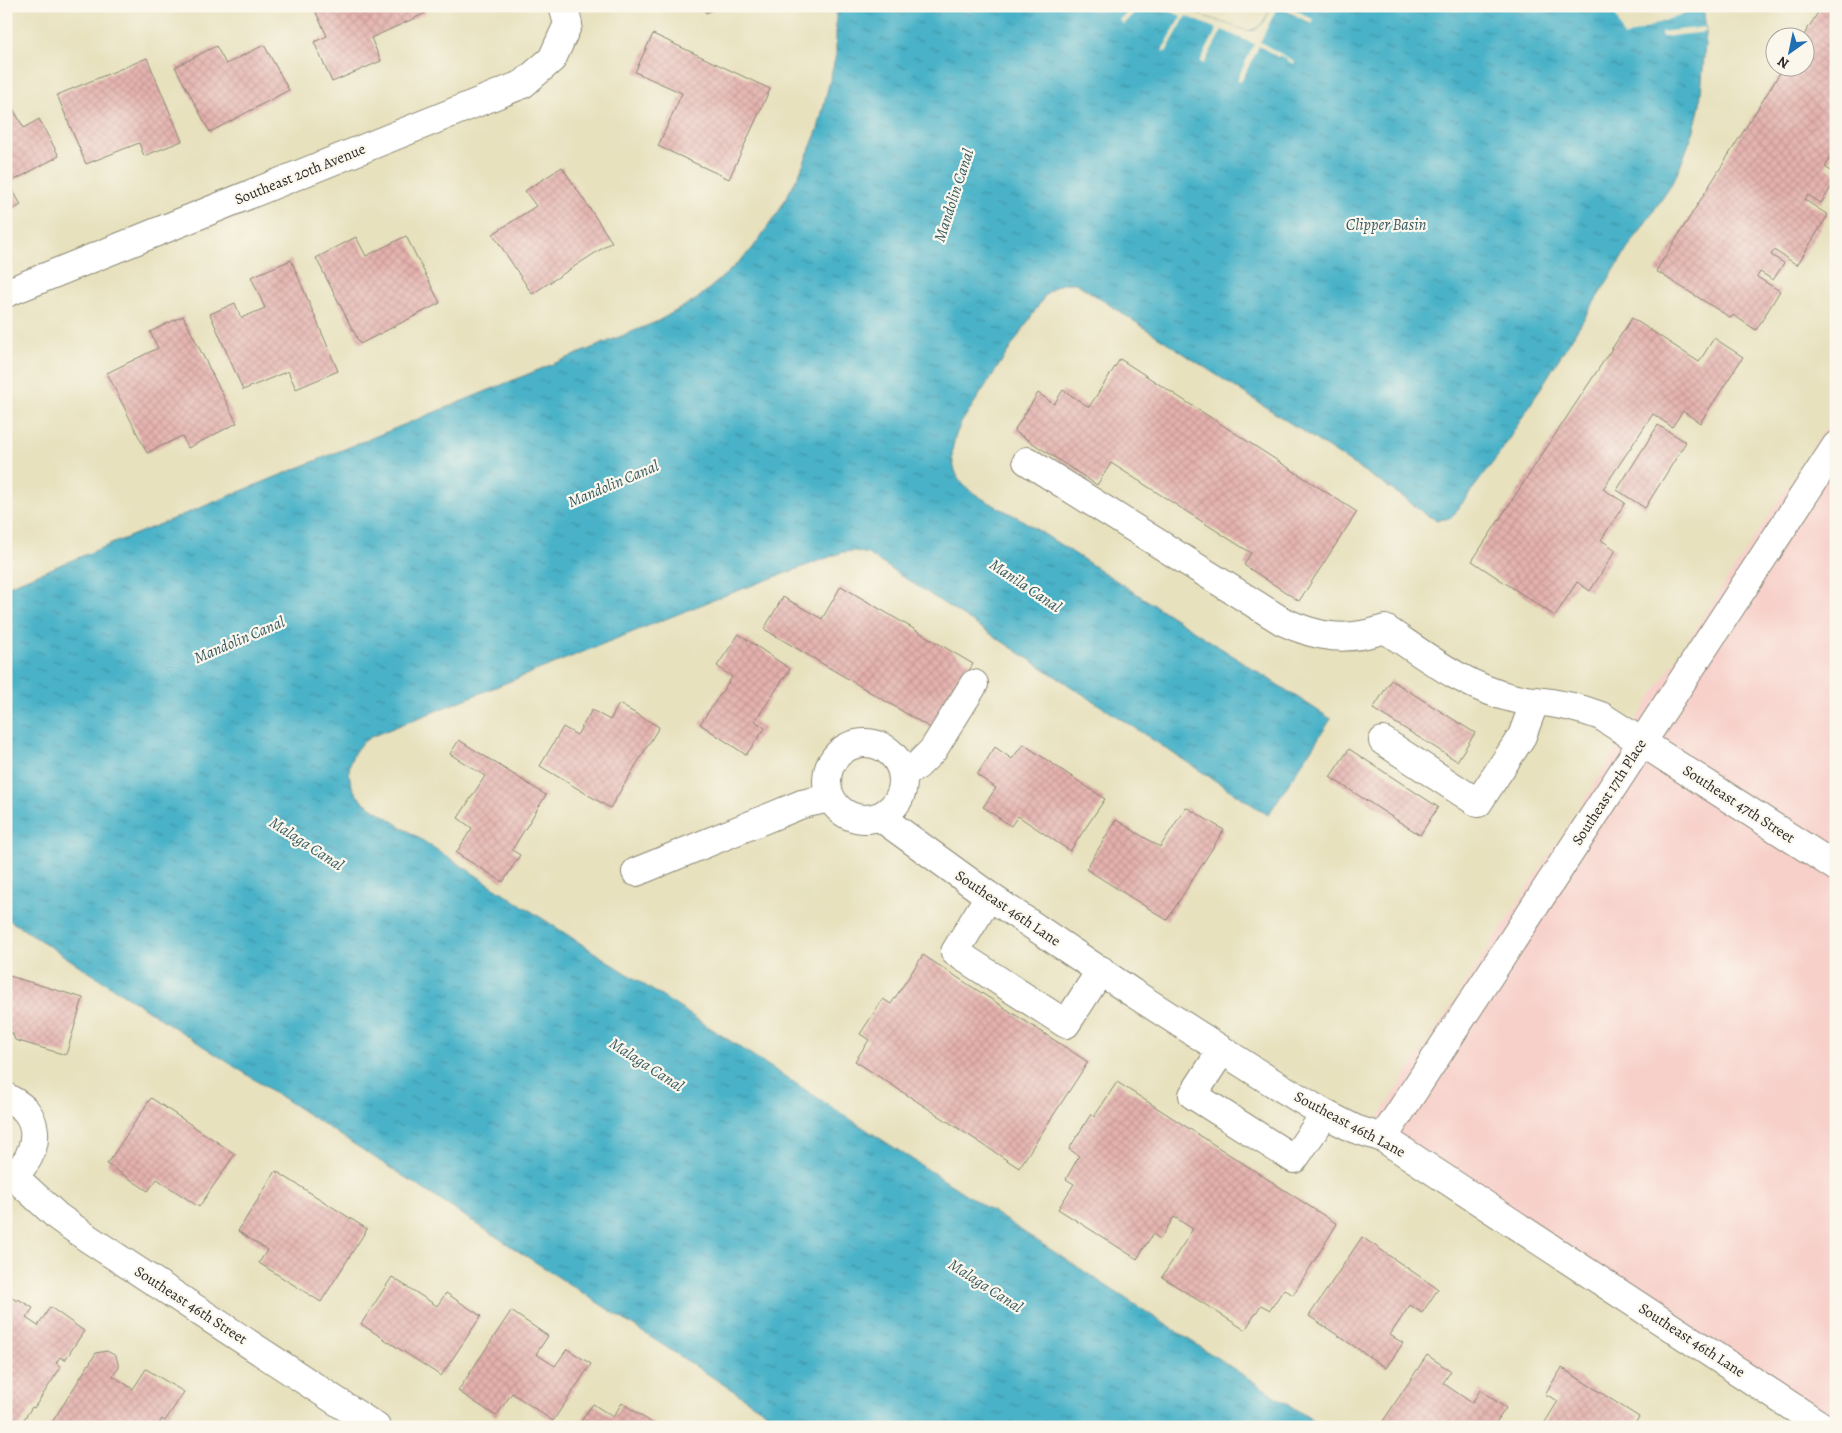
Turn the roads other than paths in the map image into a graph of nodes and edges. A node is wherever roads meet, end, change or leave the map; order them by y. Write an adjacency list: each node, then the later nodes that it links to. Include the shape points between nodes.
1 (565, 15): 2 (street, Southeast 20th Avenue, via 552,59 522,84)
2 (6, 293)
3 (1836, 446): 8 (street, Southeast 17th Place)
4 (1028, 460): 6 (street, Southeast 47th Street, via 1282,621 1305,632 1325,637 1367,635 1385,629 1464,679 1513,699)
5 (974, 684): 9 (street, via 933,750 917,766)
6 (1535, 701): 7 (street, via 1522,736 1478,803); 8 (street, Southeast 47th Street, via 1583,709)
7 (1383, 741)
8 (1642, 741): 12 (street, Southeast 47th Street); 19 (street, Southeast 17th Place)
9 (903, 773): 10 (street, via 887,749 859,743 846,747 834,757 828,770 826,784); 11 (street, via 899,799)
10 (830, 798): 11 (street, via 841,811 857,819); 13 (street, via 802,804)
11 (880, 817): 14 (street, Southeast 46th Lane)
12 (1836, 868)
13 (636, 872)
14 (989, 896): 15 (street, Southeast 46th Lane); 15 (street, via 955,952 1066,1024)
15 (1101, 970): 16 (street, Southeast 46th Lane)
16 (1222, 1050): 18 (street, Southeast 46th Lane); 18 (street, via 1193,1095 1294,1159)
17 (6, 1097): 20 (street, Southeast 46th Street, via 26,1111 33,1124 35,1139 24,1166)
18 (1325, 1114): 19 (street, Southeast 46th Lane)
19 (1383, 1138): 22 (street, Southeast 46th Lane)
20 (9, 1176): 21 (street, Southeast 46th Street, via 88,1239)
21 (376, 1427)
22 (1823, 1427)

